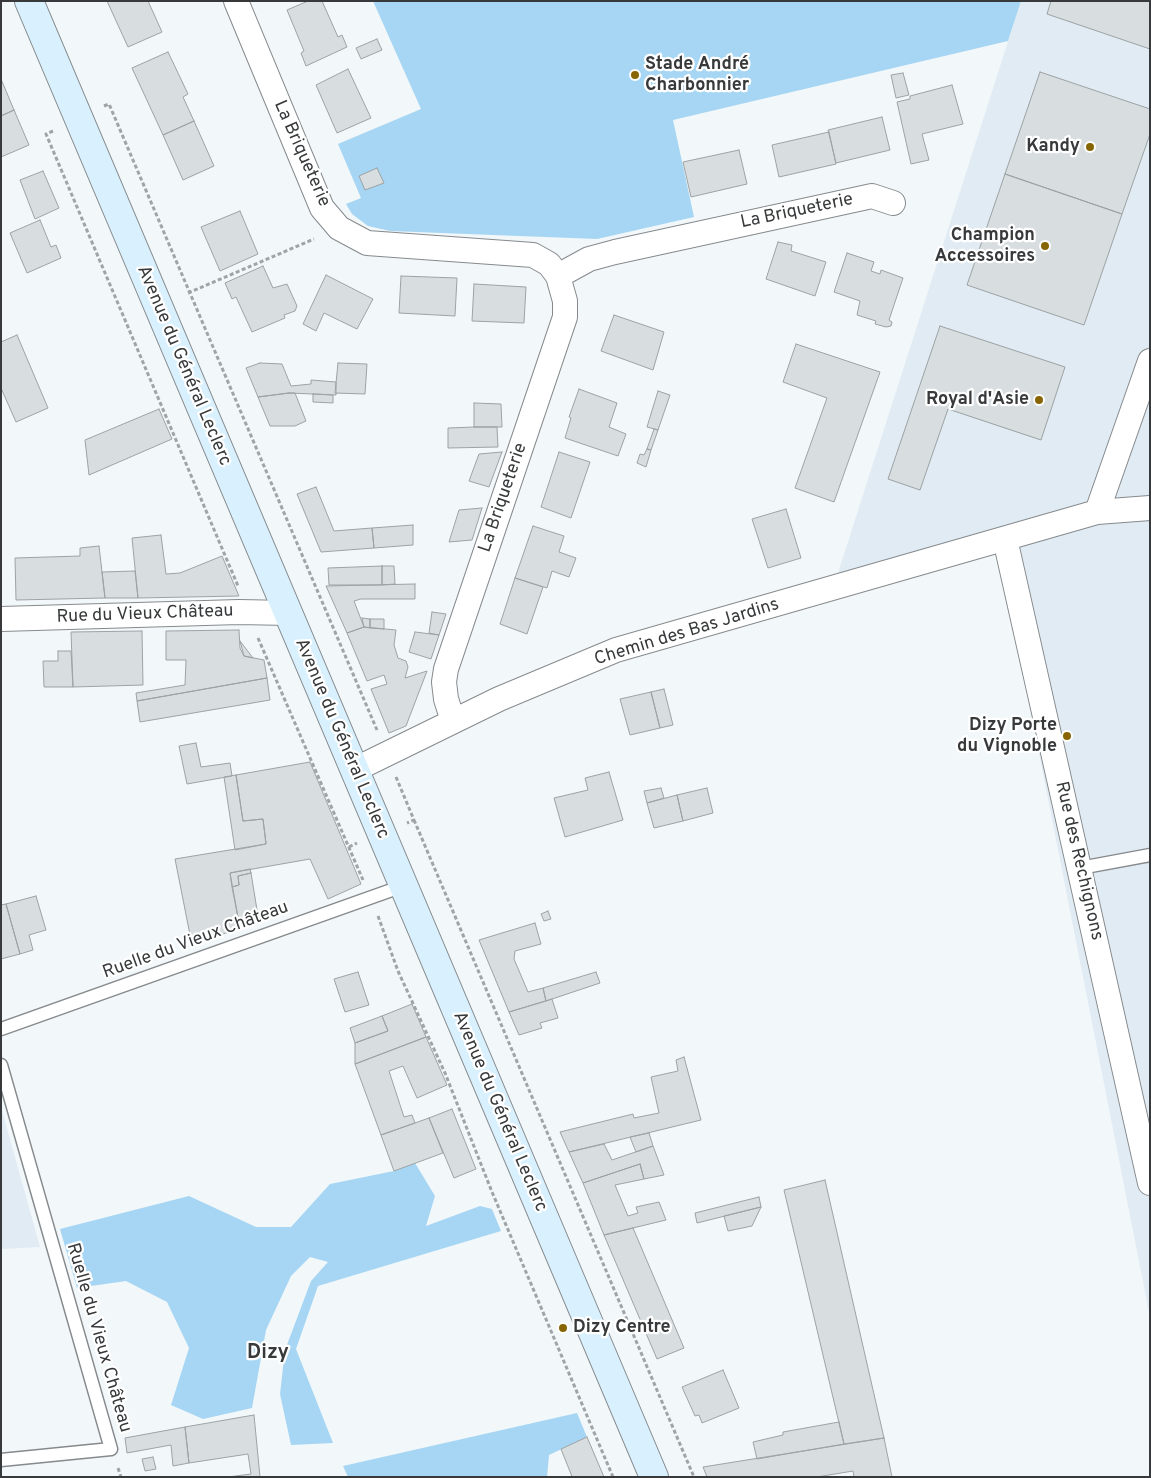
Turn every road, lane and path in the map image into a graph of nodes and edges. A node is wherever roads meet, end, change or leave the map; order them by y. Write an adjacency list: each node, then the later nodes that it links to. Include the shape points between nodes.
1 (29, 1): 6 (main road, Avenue du Général Leclerc)
2 (236, 1): 4 (street, La Briqueterie, via 322,208)
3 (893, 203): 5 (street, La Briqueterie, via 872,196 615,252 589,259)
4 (339, 228): 5 (street, La Briqueterie, via 367,243 533,255 549,264); 6 (path)
5 (558, 276): 13 (street, La Briqueterie, via 565,300 565,317 446,669 446,699)
6 (158, 306): 11 (main road, Avenue du Général Leclerc)
7 (1150, 361): 9 (street)
8 (1150, 508): 9 (street, Chemin des Bas Jardins)
9 (1097, 512): 10 (street, Chemin des Bas Jardins)
10 (1005, 539): 13 (street, Chemin des Bas Jardins, via 616,650); 18 (street, Rue des Rechignons)
11 (289, 613): 12 (street, Rue du Vieux Château); 14 (main road, Avenue du Général Leclerc)
12 (1, 619)
13 (453, 721): 14 (street, Chemin des Bas Jardins)
14 (354, 770): 19 (main road, Avenue du Général Leclerc)
15 (414, 820): 27 (path)
16 (349, 847): 20 (path)
17 (1150, 855): 18 (lane)
18 (1080, 868): 23 (street, Rue des Rechignons)
19 (403, 886): 20 (lane, Ruelle du Vieux Château); 26 (main road, Avenue du Général Leclerc)
20 (371, 897): 21 (lane, Ruelle du Vieux Château); 25 (path, via 398,970 445,1073)
21 (1, 1029)
22 (1, 1065): 24 (lane, Ruelle du Vieux Château, via 111,1449)
23 (1150, 1183)
24 (1, 1460)
25 (613, 1477)
26 (654, 1477)
27 (694, 1477)

